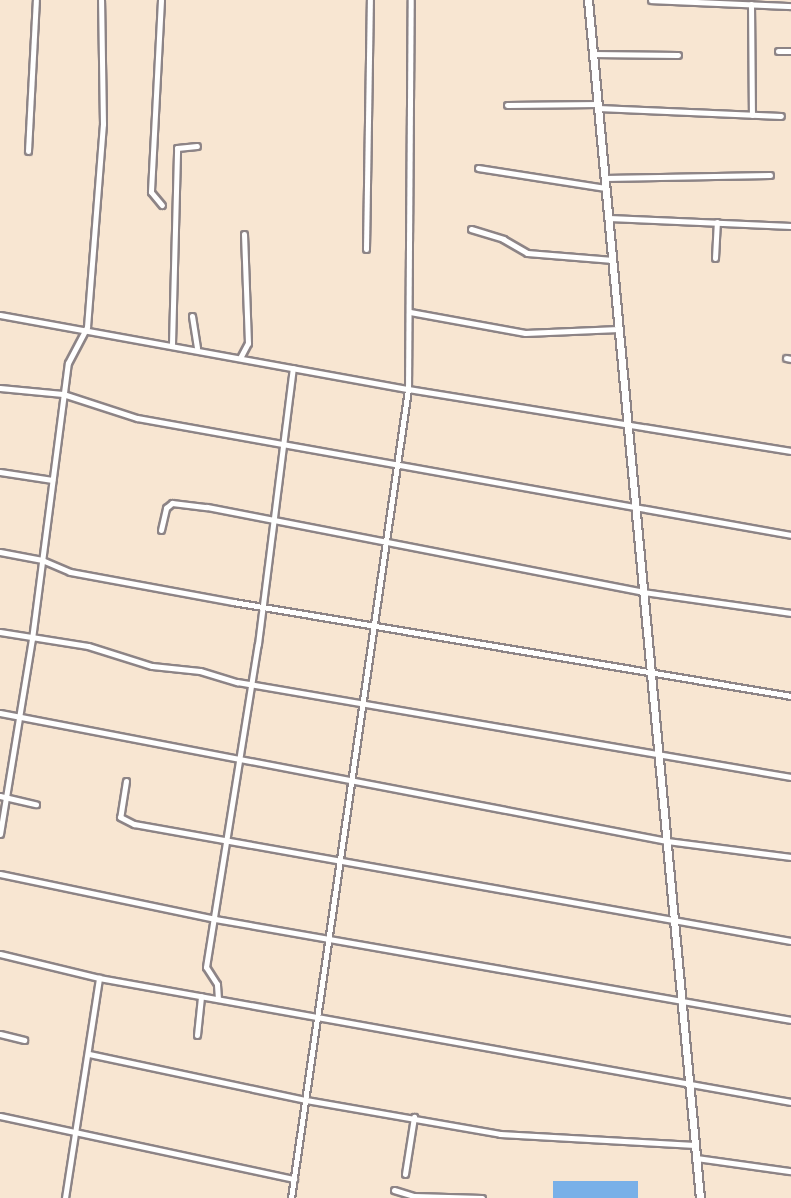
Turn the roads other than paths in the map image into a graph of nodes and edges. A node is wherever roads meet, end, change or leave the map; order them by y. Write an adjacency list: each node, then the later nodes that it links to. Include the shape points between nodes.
1 (36, 0): 19 (street)
2 (101, 0): 36 (street, via 103,124)
3 (161, 0): 24 (street, via 151,192)
4 (370, 0): 30 (street)
5 (411, 0): 33 (street)
6 (588, 0): 12 (street)
7 (651, 0): 8 (street)
8 (751, 4): 9 (street); 16 (street)
9 (791, 6)
10 (778, 51): 11 (street)
11 (791, 51)
12 (593, 54): 13 (street); 15 (street)
13 (678, 55)
14 (507, 105): 15 (street)
15 (598, 106): 16 (street); 22 (street)
16 (752, 115): 17 (street)
17 (781, 116)
18 (197, 146): 38 (street, via 177,148)
19 (28, 151)
20 (478, 167): 23 (street)
21 (770, 175): 22 (street)
22 (605, 178): 23 (street)
23 (606, 188): 25 (street)
24 (162, 205)
25 (609, 218): 26 (street); 32 (street)
26 (717, 222): 27 (street); 31 (street)
27 (791, 226)
28 (471, 229): 32 (street, via 527,253)
29 (244, 234): 40 (street, via 248,343)
30 (366, 249)
31 (715, 258)
32 (613, 260): 37 (street)
33 (410, 312): 37 (street, via 525,333); 43 (street)
34 (0, 315): 36 (street)
35 (192, 316): 39 (street)
36 (87, 327): 38 (street); 44 (street, via 68,363)
37 (620, 329): 45 (street)
38 (172, 344): 39 (street)
39 (197, 348): 40 (street)
40 (240, 358): 41 (street)
41 (293, 368): 43 (street); 46 (street)
42 (0, 388): 44 (street)
43 (408, 389): 45 (street); 48 (street)
44 (63, 394): 46 (street, via 137,418); 50 (street)
45 (628, 424): 47 (street); 51 (street)
46 (284, 443): 48 (street); 52 (street)
47 (791, 451)
48 (399, 465): 51 (street); 55 (street)
49 (0, 472): 50 (street)
50 (52, 480): 57 (street)
51 (636, 506): 54 (street); 58 (street)
52 (273, 524): 53 (street, via 172,503 166,508); 55 (street); 59 (street)
53 (161, 530)
54 (791, 535)
55 (386, 544): 58 (street); 61 (street)
56 (0, 552): 57 (street)
57 (42, 560): 59 (street, via 70,572); 63 (street)
58 (643, 592): 60 (street); 64 (street)
59 (261, 605): 61 (street); 65 (street)
60 (791, 613)
61 (374, 625): 64 (street); 67 (street)
62 (0, 632): 63 (street)
63 (32, 639): 65 (street, via 88,646 152,666); 69 (street)
64 (651, 671): 66 (street); 70 (street)
65 (251, 682): 67 (street); 71 (street)
66 (791, 696)
67 (363, 702): 70 (street); 74 (street)
68 (0, 713): 69 (street)
69 (19, 719): 71 (street); 75 (street)
70 (659, 754): 72 (street); 79 (street)
71 (239, 762): 74 (street); 78 (street)
72 (791, 777)
73 (126, 780): 78 (street, via 120,817 127,822)
74 (351, 780): 79 (street); 81 (street)
75 (3, 797): 76 (street); 77 (street)
76 (36, 804)
77 (0, 834)
78 (229, 840): 81 (street); 83 (street)
79 (667, 841): 80 (street); 84 (street)
80 (791, 857)
81 (340, 860): 84 (street); 85 (street)
82 (0, 874): 83 (street)
83 (215, 919): 85 (street); 90 (street, via 206,967 217,984)
84 (674, 922): 86 (street); 91 (street)
85 (328, 939): 91 (street); 92 (street)
86 (791, 941)
87 (0, 954): 88 (street)
88 (99, 978): 89 (street); 97 (street)
89 (201, 996): 90 (street); 95 (street)
90 (218, 999): 92 (street)
91 (683, 1003): 93 (street); 98 (street)
92 (318, 1018): 98 (street); 99 (street)
93 (791, 1020)
94 (0, 1034): 96 (street)
95 (197, 1035)
96 (24, 1040)
97 (89, 1054): 99 (street); 103 (street)
98 (691, 1083): 100 (street); 104 (street)
99 (306, 1100): 102 (street); 108 (street)
100 (791, 1102)
101 (0, 1116): 103 (street)
102 (414, 1116): 104 (street, via 500,1134); 107 (street)
103 (75, 1133): 108 (street); 111 (street)
104 (695, 1145): 105 (street)
105 (696, 1158): 106 (street); 114 (street)
106 (790, 1171)
107 (405, 1174)
108 (294, 1180): 112 (street)
109 (394, 1189): 110 (street)
110 (414, 1197): 113 (street)
111 (65, 1198)
112 (291, 1198)
113 (482, 1198)
114 (700, 1198)

